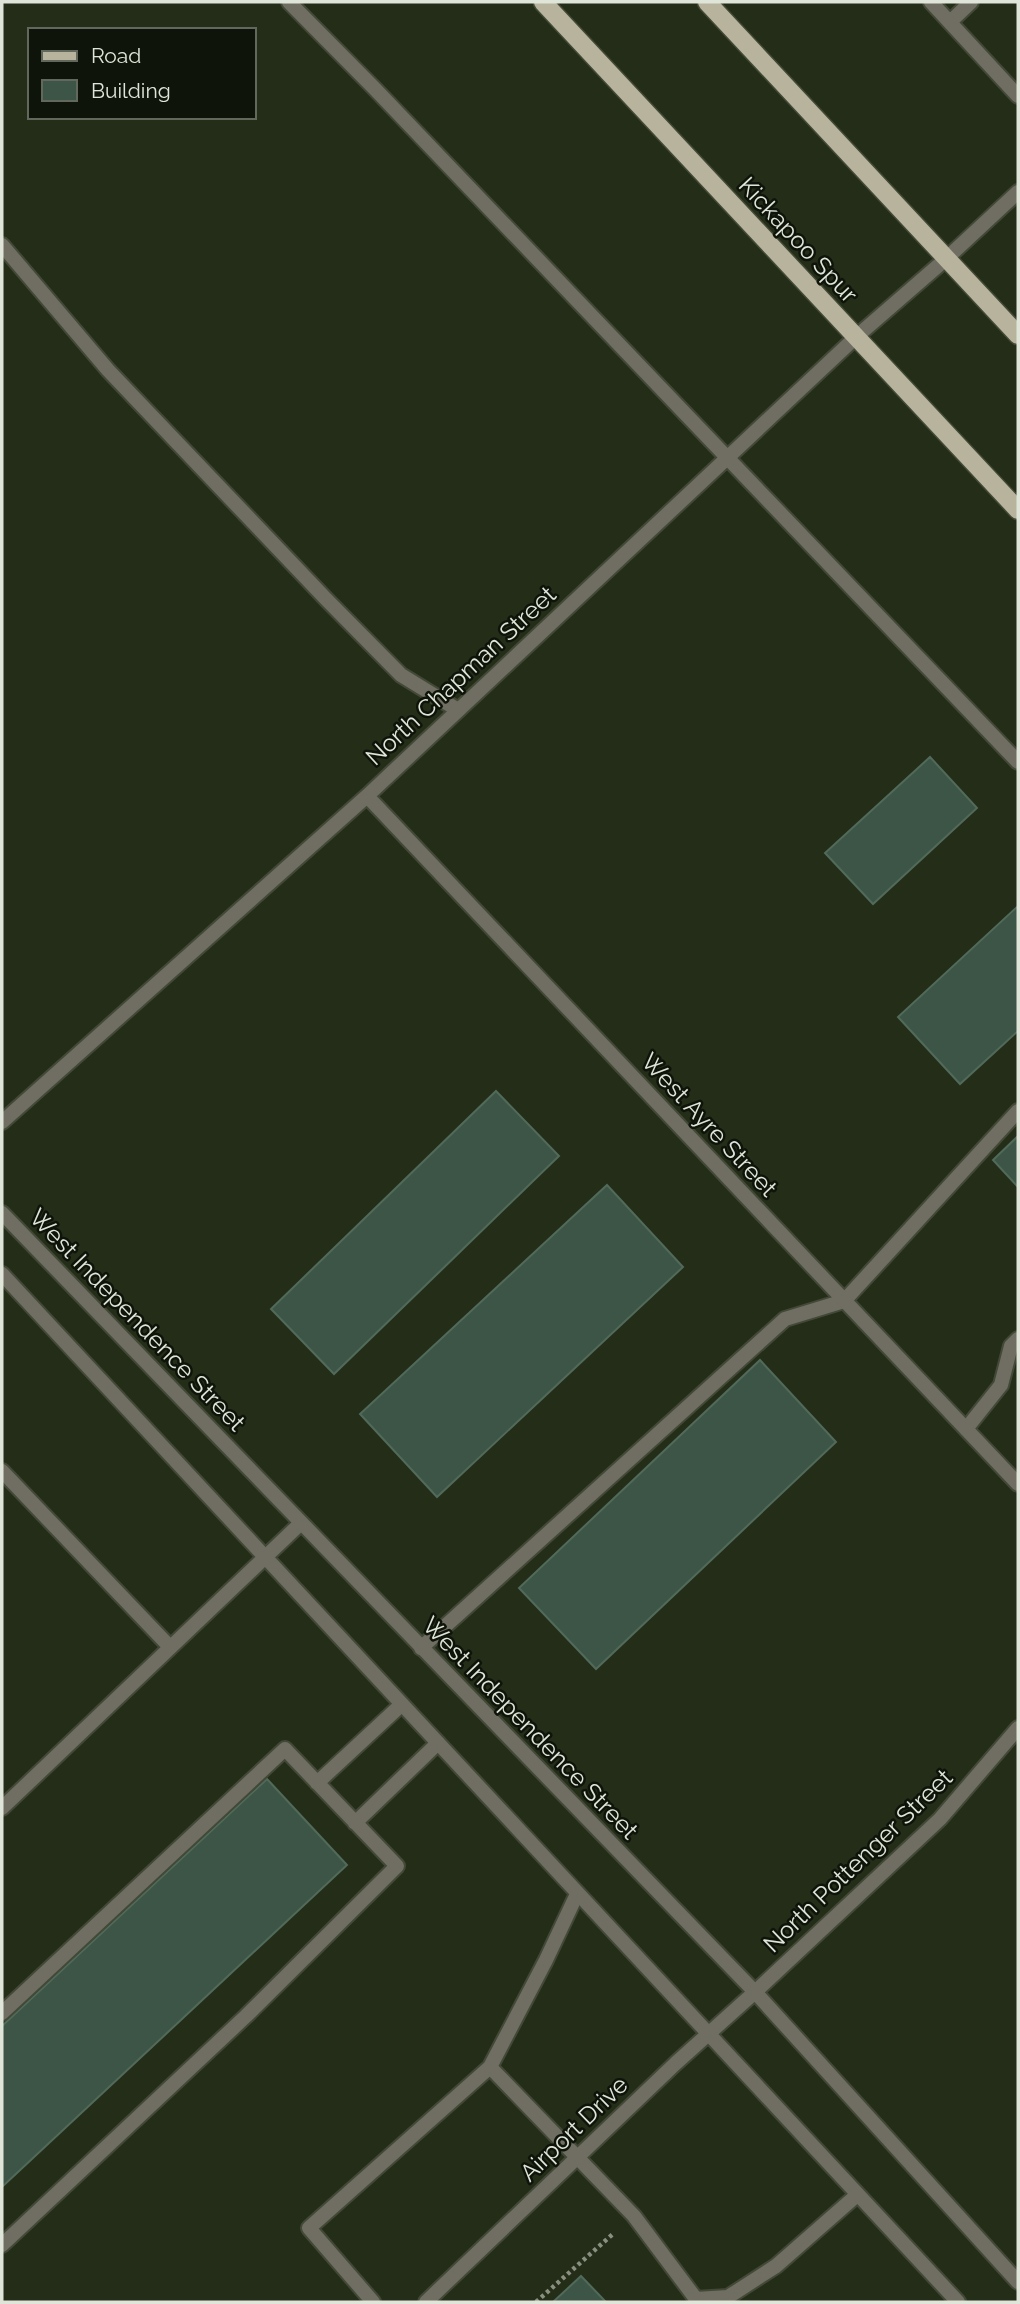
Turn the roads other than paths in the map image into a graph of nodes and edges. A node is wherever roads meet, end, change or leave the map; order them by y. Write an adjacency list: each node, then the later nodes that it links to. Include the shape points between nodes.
1 (289, 2): 13 (street)
2 (544, 2): 12 (main road, Kickapoo Spur)
3 (708, 2): 10 (main road)
4 (931, 2): 6 (street)
5 (971, 2): 6 (street)
6 (950, 22): 7 (street)
7 (1018, 96)
8 (1018, 192): 10 (street, North Chapman Street)
9 (2, 245): 15 (street, via 108,370 336,609 401,675)
10 (947, 258): 11 (main road); 12 (street, North Chapman Street)
11 (1018, 335)
12 (856, 337): 13 (street, North Chapman Street); 14 (main road, Kickapoo Spur)
13 (728, 457): 15 (street, North Chapman Street); 16 (street)
14 (1018, 510)
15 (458, 710): 17 (street, North Chapman Street)
16 (1018, 762)
17 (367, 796): 19 (street, North Chapman Street); 22 (street, West Ayre Street)
18 (1018, 1111): 22 (street)
19 (2, 1122)
20 (2, 1213): 27 (street, West Independence Street)
21 (2, 1274): 28 (street)
22 (844, 1301): 24 (street, West Ayre Street); 30 (street, via 785,1319)
23 (1018, 1339): 24 (street, via 1011,1346 1001,1385)
24 (966, 1429): 26 (street, West Ayre Street)
25 (2, 1471): 29 (street)
26 (1018, 1485)
27 (301, 1523): 28 (street); 30 (street, West Independence Street)
28 (264, 1556): 29 (street); 31 (street)
29 (170, 1647): 35 (street)
30 (421, 1648): 38 (street, West Independence Street)
31 (401, 1704): 33 (street); 34 (street)
32 (1018, 1728): 38 (street, North Pottenger Street, via 940,1819)
33 (438, 1743): 36 (street); 37 (street)
34 (317, 1783): 36 (street); 39 (street, via 285,1749)
35 (2, 1808)
36 (355, 1823): 44 (street, via 397,1866 246,2016)
37 (577, 1894): 40 (street); 41 (street)
38 (755, 1992): 40 (street, Airport Drive); 45 (street, West Independence Street)
39 (2, 2013)
40 (707, 2035): 42 (street, Airport Drive); 43 (street)
41 (490, 2067): 42 (street); 47 (street, via 309,2228)
42 (578, 2157): 46 (street, via 634,2216); 48 (street, Airport Drive)
43 (857, 2194): 46 (street, via 776,2266 728,2297); 49 (street)
44 (2, 2245)
45 (1018, 2282)
46 (697, 2300)
47 (373, 2302)
48 (426, 2302)
49 (958, 2302)

